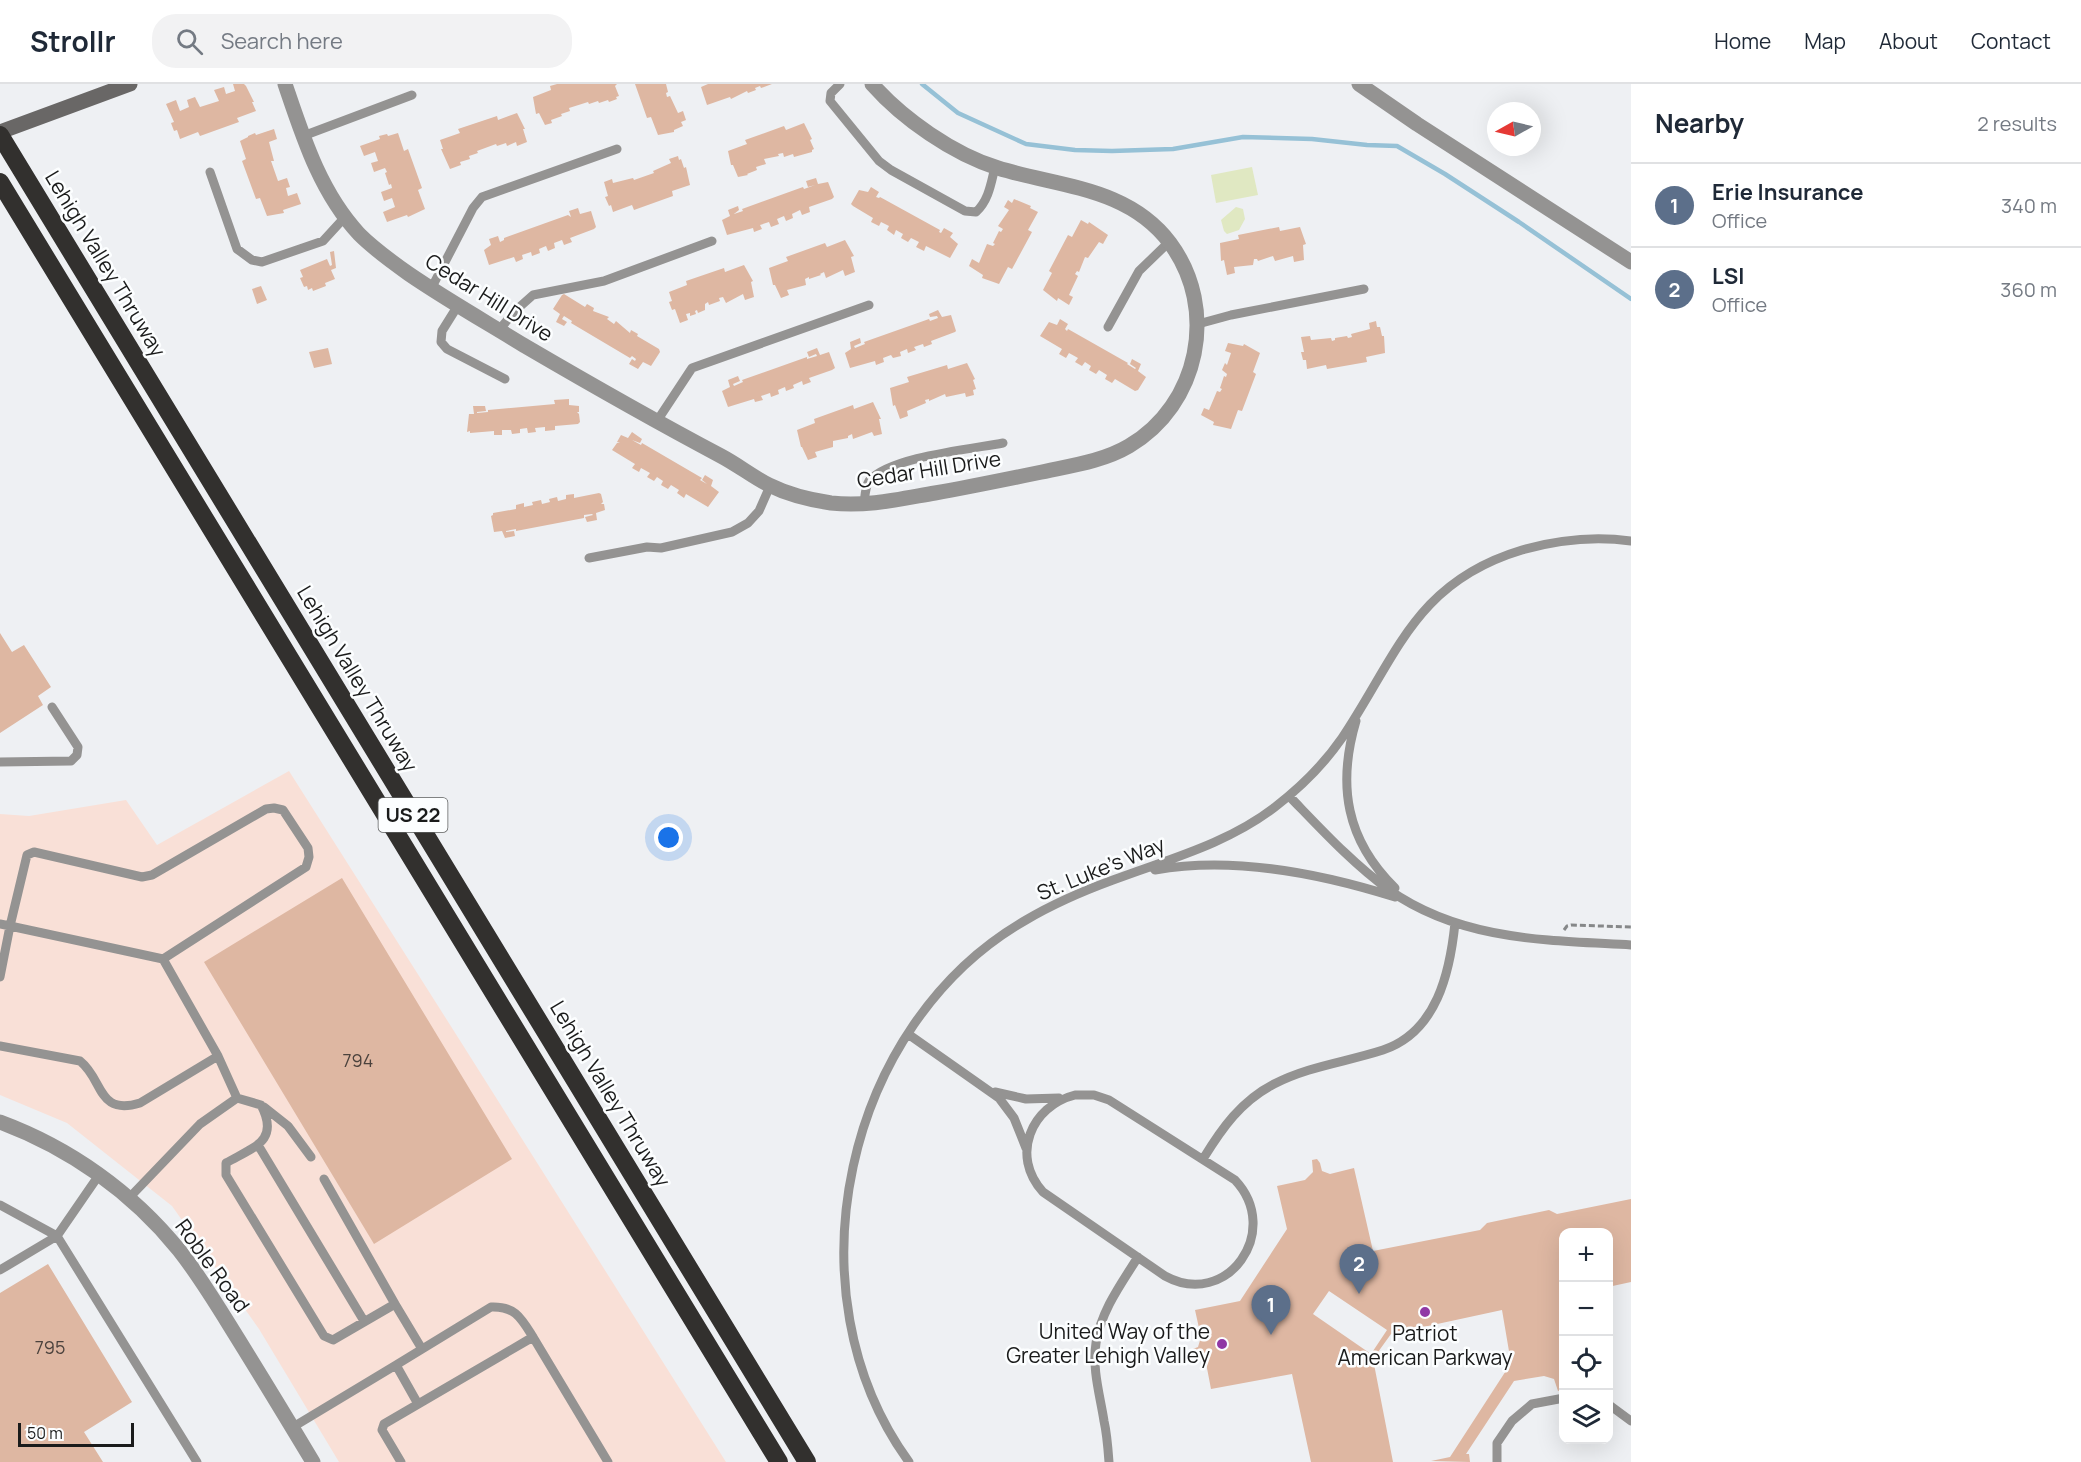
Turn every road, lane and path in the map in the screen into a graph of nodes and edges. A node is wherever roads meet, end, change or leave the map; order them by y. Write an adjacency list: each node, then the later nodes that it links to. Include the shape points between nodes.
1 (130, 84): 7 (street)
2 (285, 84): 8 (street, Cedar Hill Drive)
3 (840, 84): 10 (lane, via 831,93 830,101 879,161 965,211 976,212 983,205)
4 (872, 84): 10 (street, Cedar Hill Drive, via 928,132)
5 (1359, 84): 16 (street)
6 (412, 95): 8 (lane)
7 (0, 133): 78 (highway, Lehigh Valley Thruway / US 22)
8 (303, 136): 13 (street, Cedar Hill Drive, via 328,193)
9 (617, 149): 17 (lane, via 482,197)
10 (995, 167): 15 (street, Cedar Hill Drive, via 1115,199 1144,217)
11 (210, 172): 13 (lane, via 237,249 252,261 262,262 323,241)
12 (0, 182): 77 (highway, US 22)
13 (345, 217): 17 (street, Cedar Hill Drive, via 383,256)
14 (712, 241): 23 (lane, via 604,281 533,295)
15 (1169, 242): 21 (street, Cedar Hill Drive, via 1191,285); 22 (lane, via 1139,271)
16 (1631, 262)
17 (431, 289): 20 (street, Cedar Hill Drive)
18 (1364, 289): 21 (lane)
19 (869, 305): 25 (lane, via 692,368)
20 (457, 307): 23 (street, Cedar Hill Drive); 24 (lane, via 442,331 441,342 447,349)
21 (1198, 324): 28 (street, Cedar Hill Drive, via 1192,366 1183,389 1158,424 1127,448 1105,458 1003,480)
22 (1108, 327)
23 (499, 330): 25 (street, Cedar Hill Drive)
24 (505, 379)
25 (657, 421): 27 (street, Cedar Hill Drive)
26 (1003, 443): 28 (lane, via 898,463 877,473 867,484)
27 (770, 486): 28 (street, Cedar Hill Drive, via 819,500); 30 (lane, via 759,511 732,532 661,548)
28 (864, 504)
29 (1631, 541): 31 (lane, St. Luke's Way, via 1592,539 1547,544 1474,570 1420,615)
30 (589, 558)
31 (1366, 697): 34 (lane, St. Luke's Way, via 1329,755); 36 (lane, via 1350,747 1346,789 1349,811 1359,839 1377,868)
32 (52, 707): 33 (lane, via 78,747 77,756 71,761)
33 (0, 762)
34 (1289, 796): 35 (lane, St. Luke's Way, via 1225,838); 36 (lane, via 1372,876)
35 (1114, 879): 36 (lane, via 1188,866 1254,867 1330,879); 44 (lane, St. Luke's Way, via 1046,909 995,940 937,995)
36 (1420, 907): 37 (lane)
37 (1455, 923): 40 (lane, via 1508,936); 55 (lane, via 1450,960 1438,996 1414,1033 1384,1050 1304,1071 1272,1085 1237,1111)
38 (5, 925): 42 (lane); 42 (lane, via 27,855 34,852 142,877 152,875 266,809 283,810 308,848 306,867); 43 (lane)
39 (1631, 927): 40 (path, via 1569,925 1564,930)
40 (1564, 941): 41 (lane)
41 (1631, 945)
42 (163, 959): 46 (lane)
43 (0, 977)
44 (908, 1034): 47 (lane); 79 (lane, St. Luke's Way, via 882,1080 862,1132 848,1191 844,1255 849,1314 864,1374 880,1413)
45 (0, 1046): 46 (lane, via 80,1061 101,1093 116,1106 126,1107 140,1103)
46 (218, 1056): 49 (lane)
47 (990, 1090): 48 (lane, via 1022,1099); 53 (lane, via 1014,1118)
48 (1071, 1096): 53 (lane, via 1057,1101 1040,1115 1030,1135); 55 (lane, via 1105,1098)
49 (237, 1098): 50 (lane); 58 (lane, via 200,1124)
50 (261, 1105): 52 (lane, via 269,1128); 54 (lane, via 288,1126)
51 (0, 1122): 56 (street, Roble Road, via 58,1148)
52 (258, 1145): 64 (lane); 64 (lane, via 226,1163 226,1175 324,1336 333,1340)
53 (1027, 1154): 61 (lane, via 1034,1180 1046,1195)
54 (311, 1157)
55 (1203, 1159): 61 (lane, via 1236,1180 1250,1200 1253,1235 1243,1258 1222,1277 1191,1284 1168,1278)
56 (99, 1175): 58 (street, Roble Road); 60 (lane)
57 (324, 1179): 63 (lane)
58 (129, 1198): 72 (street, Roble Road, via 160,1228 197,1274)
59 (0, 1205): 60 (lane)
60 (57, 1236): 62 (lane); 73 (lane)
61 (1138, 1257): 80 (lane, via 1114,1294 1096,1343 1097,1386)
62 (0, 1270)
63 (395, 1304): 64 (lane); 66 (lane)
64 (364, 1321)
65 (533, 1337): 66 (lane, via 520,1316 504,1307 491,1307); 69 (lane); 76 (lane)
66 (422, 1349): 67 (lane)
67 (396, 1365): 69 (lane); 72 (lane)
68 (1559, 1399): 81 (lane, via 1532,1404 1512,1421 1497,1443)
69 (418, 1404): 75 (lane, via 384,1424 382,1430)
70 (1613, 1408): 71 (lane)
71 (1631, 1421)
72 (293, 1427): 74 (street, Roble Road)
73 (197, 1462)
74 (313, 1462)
75 (401, 1462)
76 (608, 1462)
77 (779, 1462)
78 (807, 1462)
79 (909, 1462)
80 (1109, 1462)
81 (1497, 1462)

